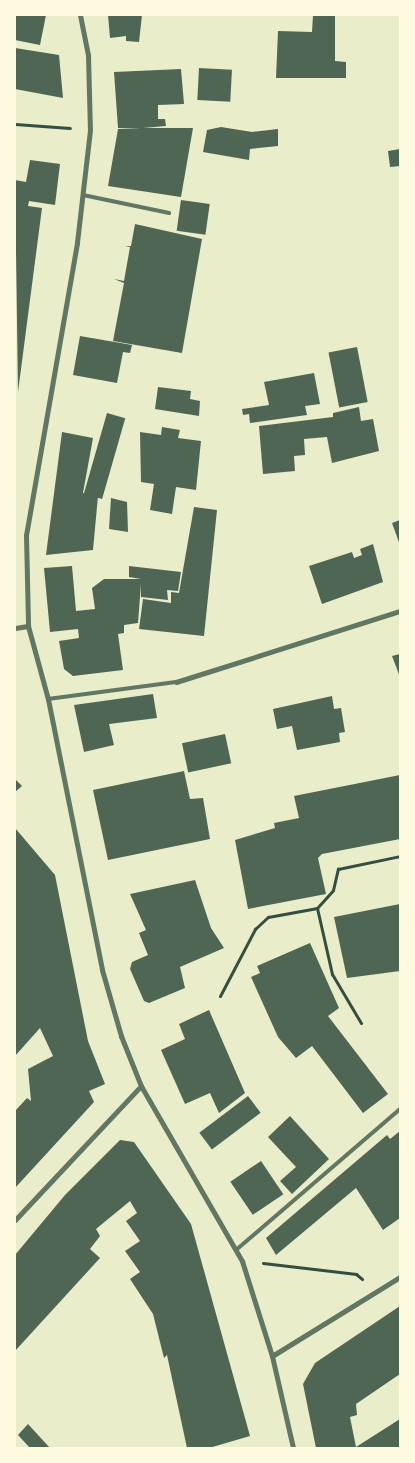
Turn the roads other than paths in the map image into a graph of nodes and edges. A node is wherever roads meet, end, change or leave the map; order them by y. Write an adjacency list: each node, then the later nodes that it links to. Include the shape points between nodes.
1 (80, 15): 2 (street, via 88,55 90,130)
2 (83, 195): 3 (lane); 5 (street, via 26,535)
3 (169, 212)
4 (400, 612): 7 (street)
5 (28, 626): 6 (street); 8 (street)
6 (15, 628)
7 (176, 682): 8 (lane)
8 (48, 699): 9 (street, via 102,970)
9 (141, 1086): 11 (street); 12 (street)
10 (400, 1109): 12 (lane)
11 (15, 1220)
12 (236, 1250): 14 (street)
13 (400, 1277): 14 (street)
14 (272, 1356): 15 (street)
15 (293, 1448)

